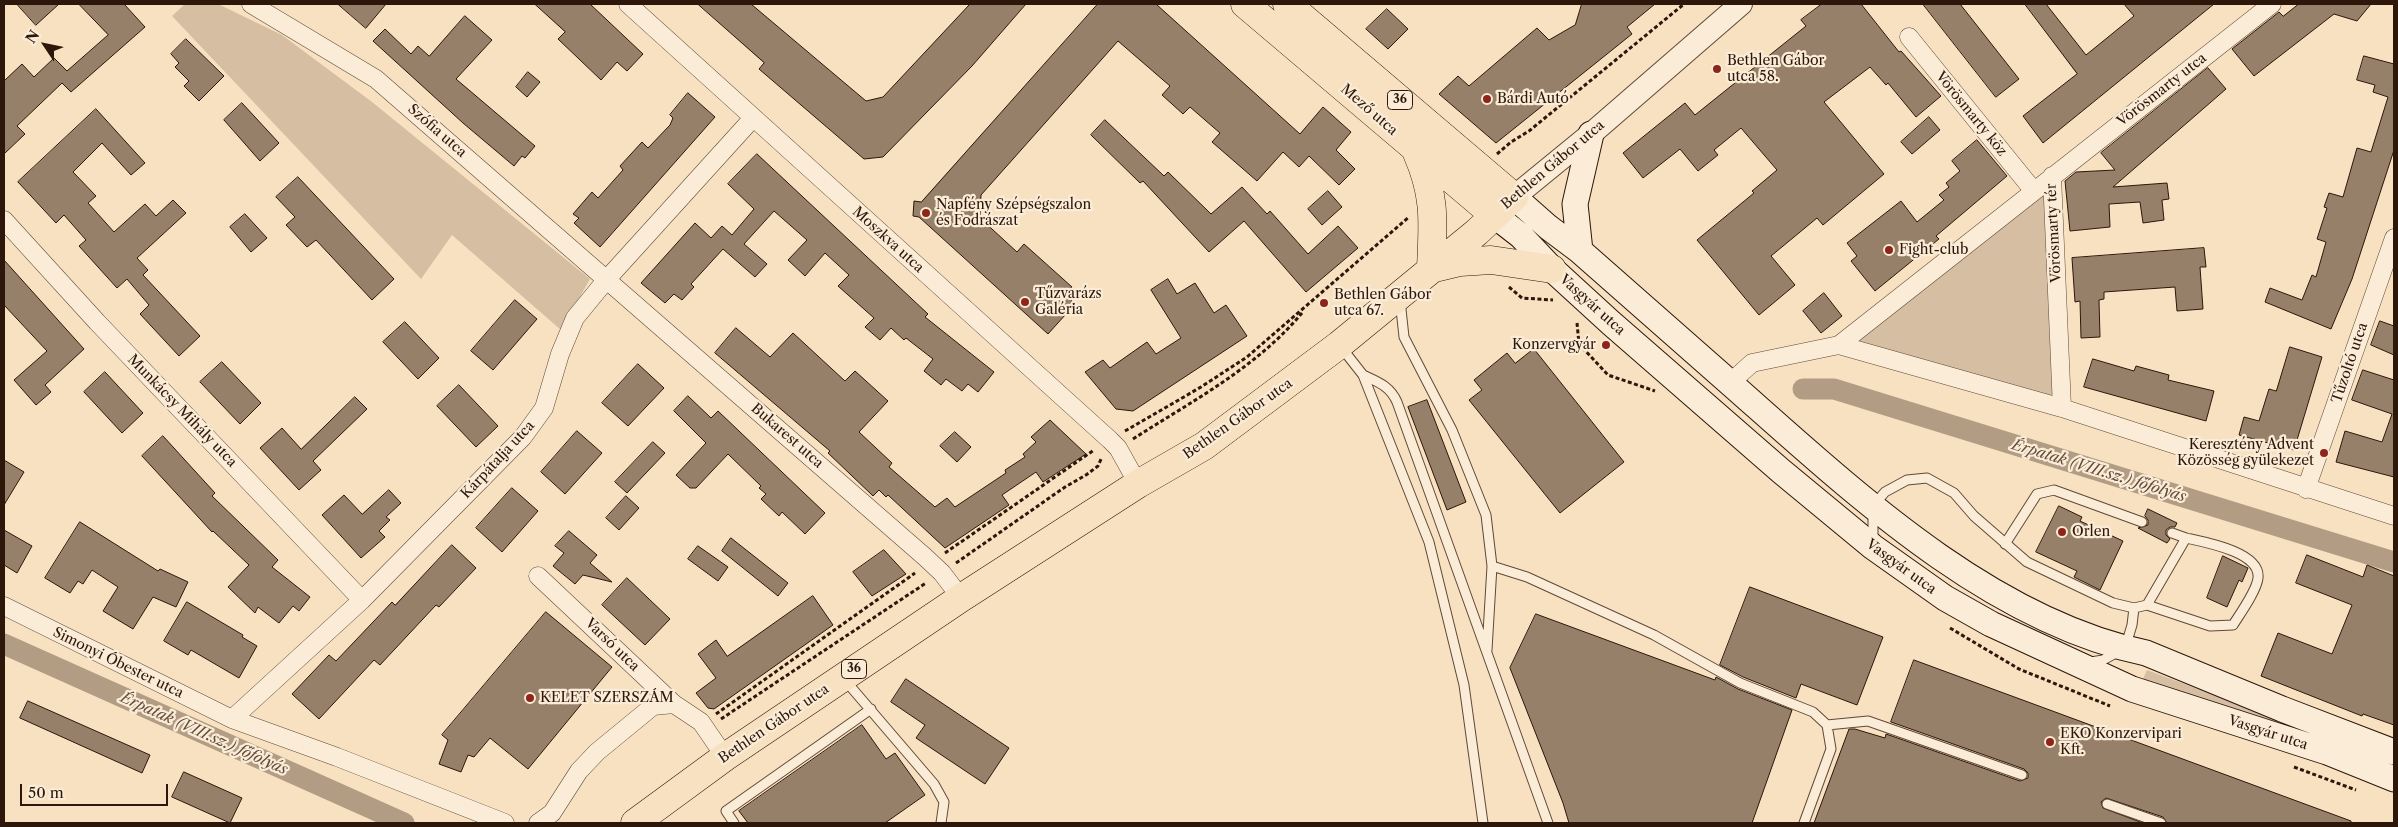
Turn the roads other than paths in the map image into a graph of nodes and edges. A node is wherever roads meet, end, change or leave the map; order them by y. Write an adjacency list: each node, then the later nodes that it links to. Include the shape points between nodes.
1 (251, 4): 20 (street, Szófia utca, via 376,79)
2 (628, 4): 8 (street, Moszkva utca)
3 (1245, 4): 10 (main road, Mező utca / 36)
4 (1287, 4): 13 (main road, Mező utca / 36)
5 (2272, 4): 11 (street, Vörösmarty utca)
6 (1739, 5): 9 (street, Bethlen Gábor utca)
7 (1909, 37): 12 (street, Vörösmarty köz)
8 (753, 118): 20 (street, Kárpátalja utca); 27 (street, Moszkva utca, via 1114,444)
9 (1591, 134): 13 (street, Bethlen Gábor utca); 17 (main road, via 1576,204)
10 (1416, 150): 14 (main road, Mező utca / 36); 18 (main road, 36, via 1433,203)
11 (2052, 176): 12 (street, Vörösmarty tér); 26 (street, Vörösmarty tér)
12 (2033, 190): 23 (street, Vörösmarty tér)
13 (1514, 196): 14 (main road, Bethlen Gábor utca / 36); 17 (main road, Vasgyár utca)
14 (1494, 215): 18 (main road, Bethlen Gábor utca / 36); 19 (main road, Vasgyár utca, via 1521,236)
15 (4, 220): 39 (street, Munkácsy Mihály utca)
16 (2394, 238): 28 (street, Tűzoltó utca)
17 (1580, 251): 25 (main road, Vasgyár utca)
18 (1431, 268): 19 (main road, via 1490,260); 21 (main road, Bethlen Gábor utca / 36)
19 (1552, 269): 35 (main road, Vasgyár utca)
20 (607, 279): 38 (street, Bukarest utca, via 936,568); 39 (street, Kárpátalja utca, via 575,318 544,408 523,438)
21 (1400, 295): 22 (main road, Bethlen Gábor utca / 36); 36 (lane, via 1404,337 1452,430 1486,515)
22 (1339, 345): 24 (lane); 27 (main road, Bethlen Gábor utca / 36, via 1204,446)
23 (1839, 345): 25 (street, Vörösmarty tér, via 1752,363); 26 (street, Vörösmarty tér)
24 (1363, 375): 44 (lane, via 1386,386 1395,397); 61 (lane, via 1429,542 1464,685)
25 (1730, 383): 29 (main road, Vasgyár utca)
26 (2062, 408): 28 (street, Vörösmarty tér)
27 (1138, 484): 38 (main road, Bethlen Gábor utca / 36)
28 (2306, 489): 30 (street)
29 (1874, 506): 34 (lane, via 1888,489 1907,480 1927,478 1954,493); 35 (lane); 43 (main road, Vasgyár utca, via 1968,576 2063,626)
30 (2394, 516)
31 (2142, 522): 34 (lane, via 2054,490 2037,494)
32 (2172, 533): 33 (lane)
33 (2186, 538): 40 (lane); 40 (lane, via 2220,546 2256,565 2258,578 2247,602 2233,625 2210,626)
34 (2005, 544): 42 (lane, via 2027,562 2113,603)
35 (1873, 548): 45 (main road, Vasgyár utca, via 1945,598 1991,624)
36 (1492, 566): 44 (lane); 50 (lane, via 1527,577 1654,635 1740,683 1813,712)
37 (538, 576): 47 (street, Varsó utca)
38 (961, 598): 46 (main road, Bethlen Gábor utca / 36)
39 (362, 600): 49 (street, Kárpátalja utca)
40 (2147, 605): 42 (lane)
41 (4, 606): 49 (street, Simonyi Óbester utca)
42 (2134, 608): 43 (lane)
43 (2125, 648): 45 (lane, via 2103,660); 51 (main road, Vasgyár utca, via 2146,653)
44 (1487, 656): 62 (lane)
45 (2078, 664): 54 (main road, Vasgyár utca, via 2132,689 2327,752)
46 (842, 677): 48 (lane); 52 (main road, Bethlen Gábor utca / 36)
47 (674, 704): 52 (street, Varsó utca, via 701,722); 57 (street, via 653,706 597,752 579,771 552,813)
48 (871, 709): 59 (lane, via 726,811); 60 (lane, via 934,784 944,802)
49 (232, 719): 56 (street, Simonyi Óbester utca)
50 (1827, 725): 53 (lane, via 1868,721); 63 (lane, via 1831,748)
51 (2394, 752)
52 (725, 757): 58 (main road, Bethlen Gábor utca / 36)
53 (2022, 774)
54 (2394, 779)
55 (2107, 804): 64 (lane)
56 (505, 823)
57 (538, 823)
58 (635, 823)
59 (734, 823)
60 (941, 823)
61 (1483, 823)
62 (1548, 823)
63 (1804, 823)
64 (2161, 823)

